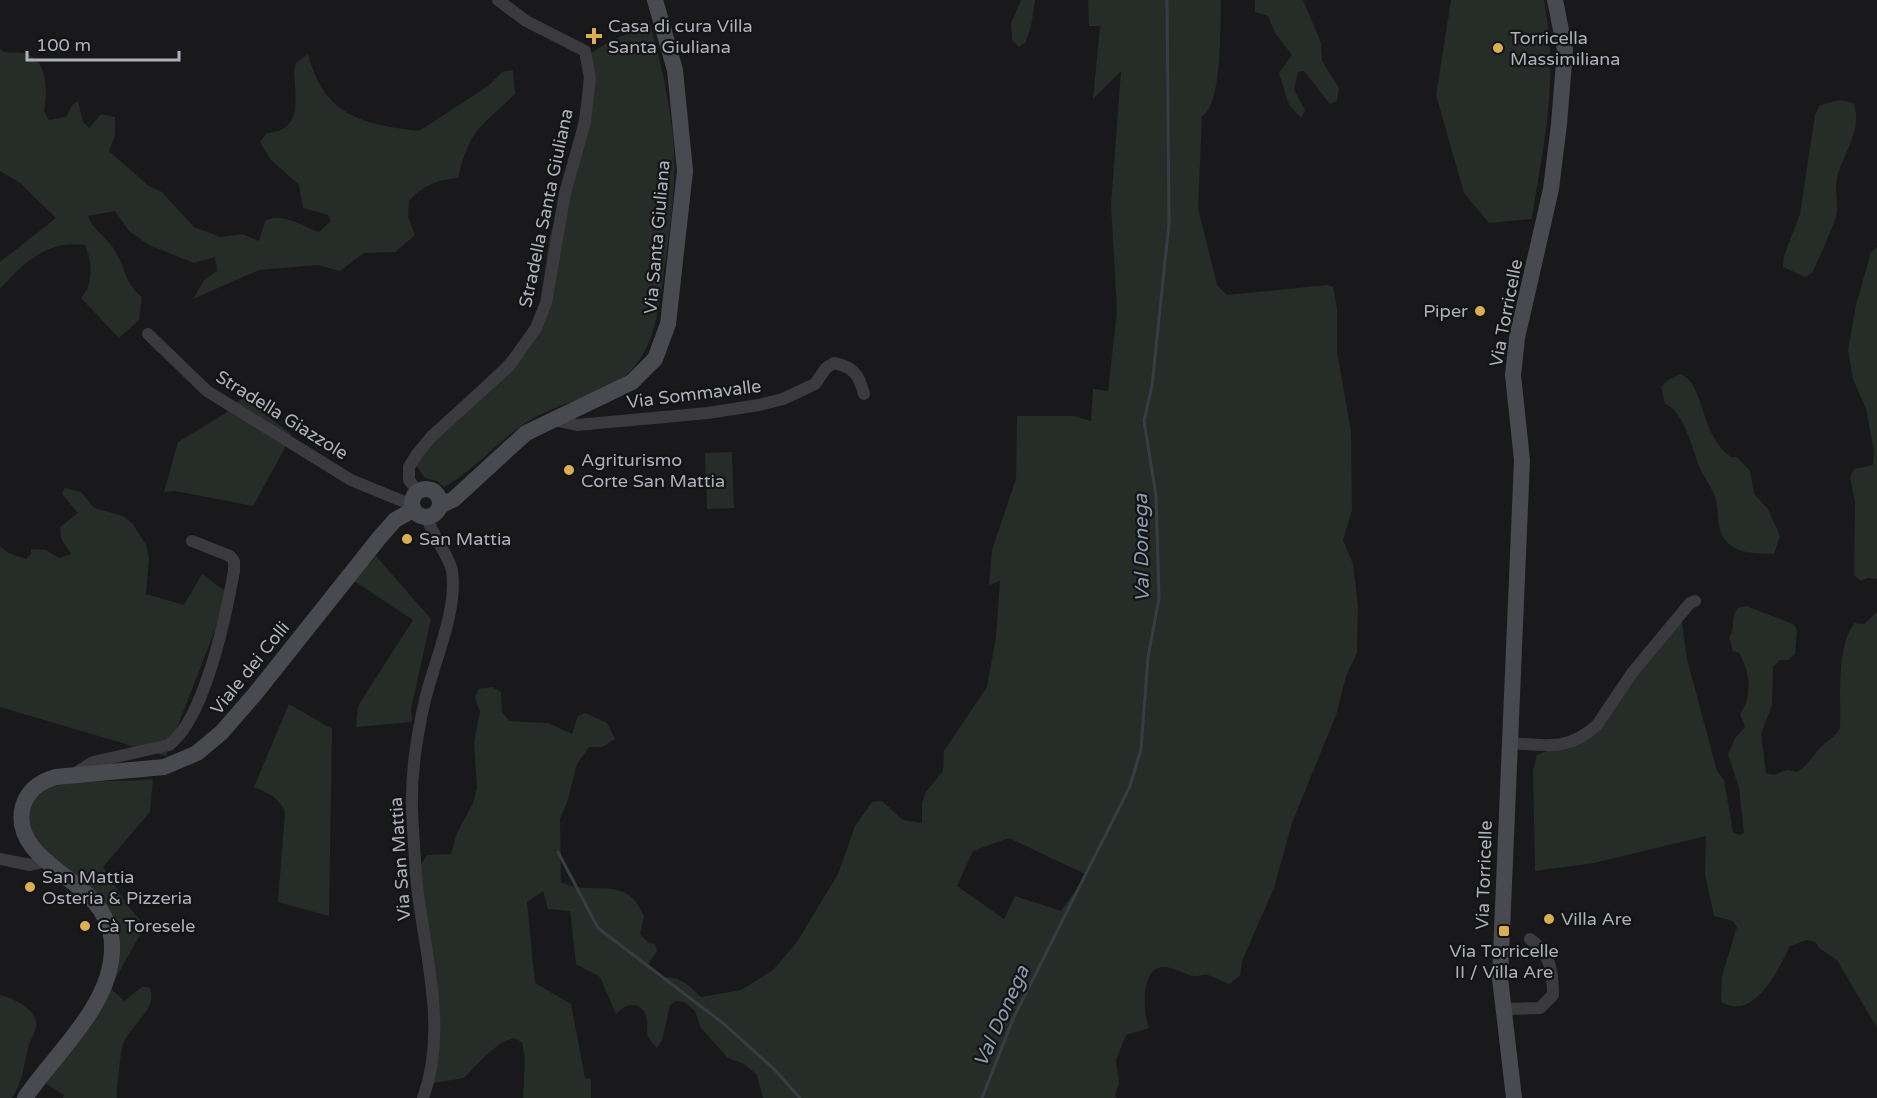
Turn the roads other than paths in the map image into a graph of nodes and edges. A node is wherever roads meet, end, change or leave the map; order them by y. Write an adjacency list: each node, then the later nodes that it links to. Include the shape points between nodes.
1 (498, 0): 7 (street, Stradella Santa Giuliana, via 526,21 585,51 590,78 585,122 565,193 546,303 536,328 509,366 417,454 409,467)
2 (655, 0): 6 (street, Via Santa Giuliana, via 675,70 684,160 668,324 655,359 633,382)
3 (1555, 0): 11 (street, Via Torricelle, via 1565,50 1559,124 1551,189 1517,338 1513,375 1522,460)
4 (148, 334): 7 (street, Stradella Giazzole, via 207,391 351,480)
5 (864, 394): 6 (street, Via Sommavalle, via 860,378 847,365 834,363 815,384 759,405 577,425)
6 (554, 420): 8 (street, Via Santa Giuliana, via 526,432 454,499)
7 (417, 506): 8 (street, Viale dei Colli, via 435,515); 8 (street, via 423,489 435,492); 12 (street, Viale dei Colli, via 395,520 255,694 222,732 197,753 164,767); 18 (street, Via San Mattia, via 452,567 453,581 448,616 424,702 414,771 417,885 435,1040)
8 (440, 506)
9 (192, 541): 12 (street, Viale dei Colli, via 230,556 234,570 210,669 189,721 168,745 93,762)
10 (1695, 601): 11 (street, via 1583,737 1560,745)
11 (1509, 743): 16 (street, Via Torricelle, via 1500,978)
12 (72, 774): 14 (street, Viale dei Colli, via 44,780 24,801 21,821 27,840)
13 (0, 859): 14 (street, via 30,865)
14 (46, 861): 17 (street, Viale dei Colli, via 92,900 106,920 112,945 106,974 88,1017)
15 (1530, 939): 16 (street, via 1544,949 1553,974 1553,995 1540,1008)
16 (1503, 1010): 19 (street, Via Torricelle)
17 (25, 1098)
18 (423, 1098)
19 (1514, 1098)

